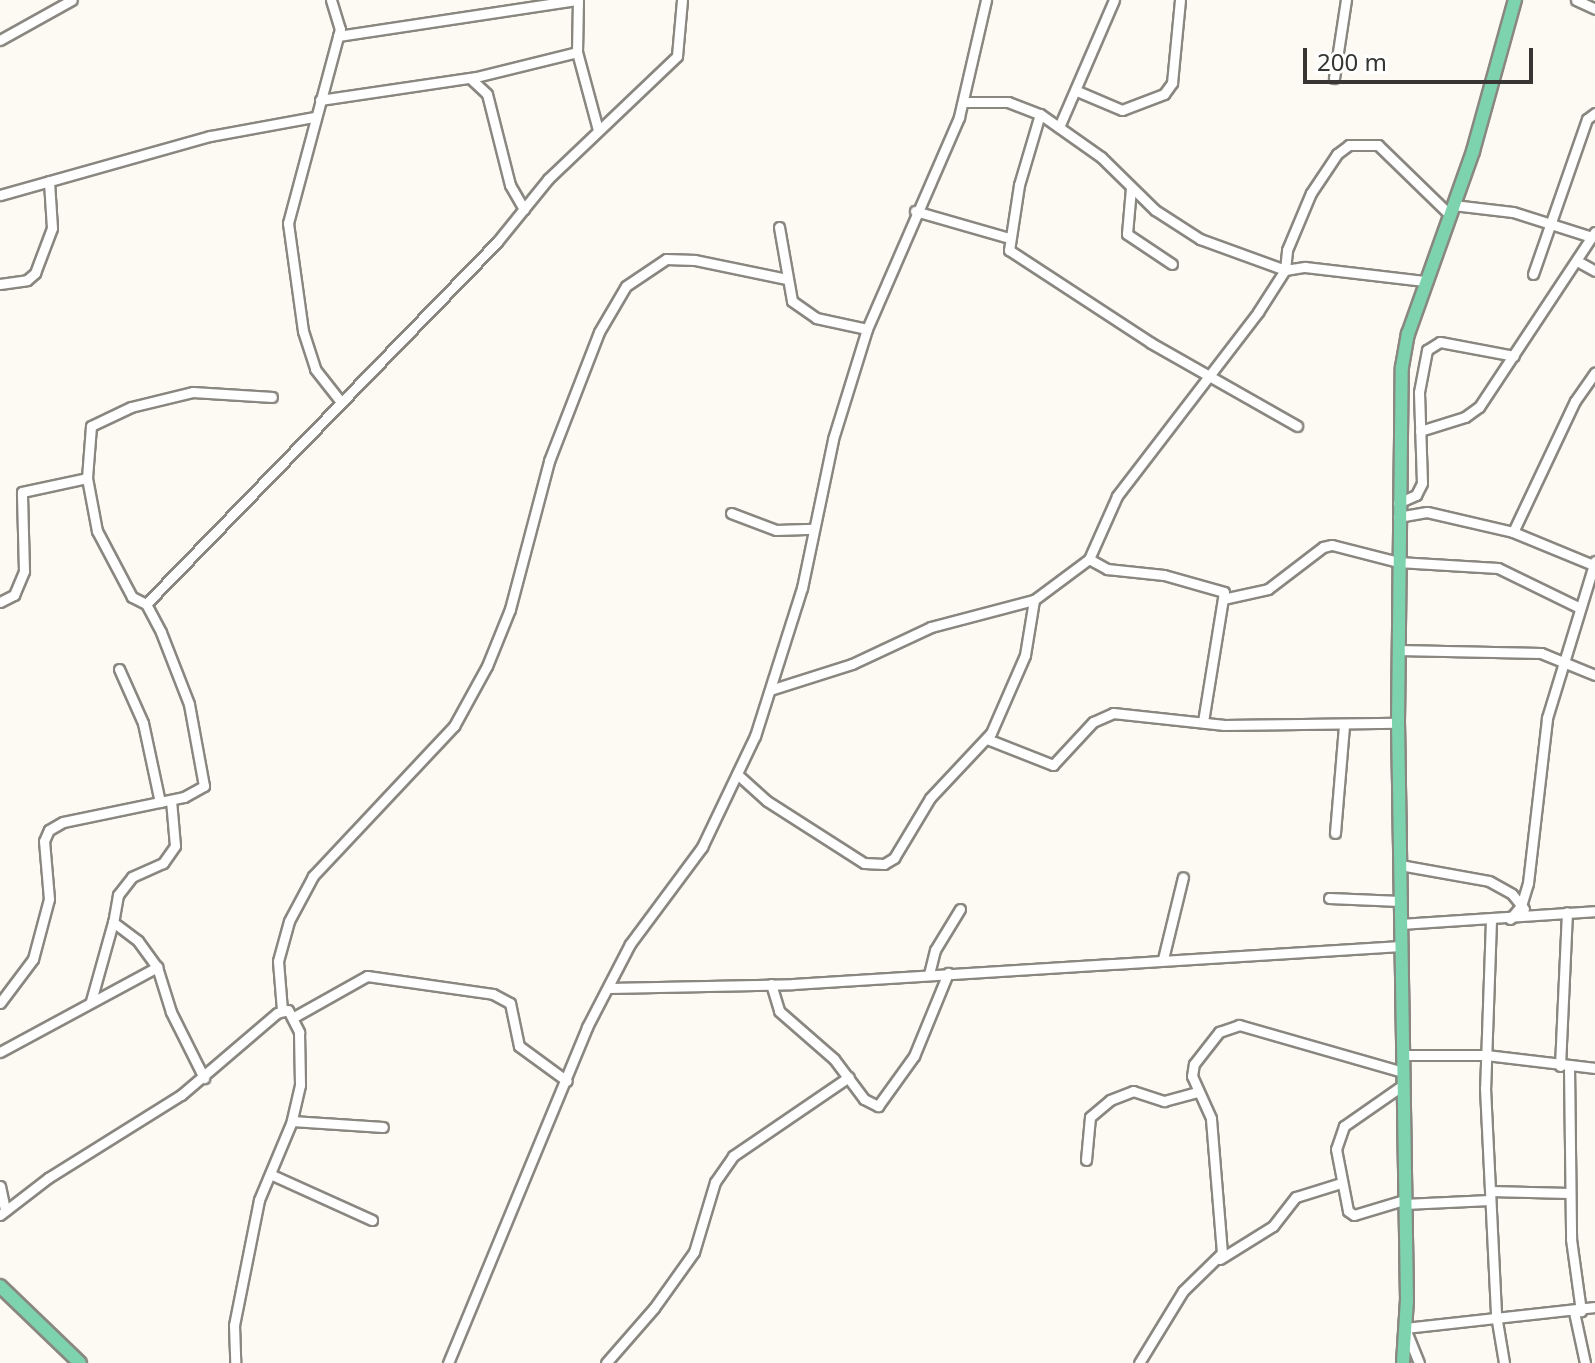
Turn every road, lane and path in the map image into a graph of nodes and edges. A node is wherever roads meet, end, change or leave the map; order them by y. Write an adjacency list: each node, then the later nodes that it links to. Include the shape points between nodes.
1 (72, 0): 13 (street)
2 (331, 0): 12 (street)
3 (577, 0): 12 (street); 14 (street)
4 (682, 0): 24 (street, via 677,56)
5 (986, 0): 19 (street, via 962,91)
6 (1114, 0): 17 (street)
7 (1180, 0): 17 (street, via 1172,83 1164,94 1122,110)
8 (1346, 0): 16 (street)
9 (1515, 0): 29 (main road)
10 (1576, 0): 11 (street)
11 (1595, 9)
12 (338, 36): 18 (street)
13 (0, 40)
14 (577, 52): 15 (street); 24 (street)
15 (470, 78): 18 (street); 28 (street, via 487,94 510,185)
16 (1334, 78)
17 (1077, 91): 23 (street)
18 (320, 100): 22 (street)
19 (964, 102): 21 (street, via 1008,102); 30 (street)
20 (1595, 113): 31 (street, via 1587,119)
21 (1040, 114): 23 (street); 34 (street)
22 (314, 117): 25 (street, via 210,136); 48 (street, via 290,204 290,270 315,369)
23 (1059, 127): 26 (street, via 1101,157)
24 (598, 130): 28 (street)
25 (49, 181): 27 (street); 42 (street, via 52,228 35,273 27,280)
26 (1131, 188): 36 (street, via 1127,234); 37 (street, via 1189,233)
27 (0, 195)
28 (524, 209): 48 (street)
29 (1451, 210): 31 (street, via 1513,212); 37 (street, via 1378,145 1349,145 1311,193 1291,238); 41 (main road)
30 (915, 211): 34 (street); 43 (street)
31 (1554, 224): 33 (street); 39 (street)
32 (779, 227): 40 (street)
33 (1594, 235): 35 (street)
34 (1009, 238): 46 (street, via 1009,250 1026,263 1151,343)
35 (1579, 262): 38 (street); 44 (street)
36 (1172, 264)
37 (1285, 270): 41 (street, via 1305,267); 46 (street)
38 (1595, 271)
39 (1533, 274)
40 (787, 279): 43 (street, via 788,296 805,313); 100 (street, via 666,259 626,286 599,332 549,461 510,609 487,666 454,726 313,876 289,921 278,961)
41 (1424, 281): 52 (main road, via 1402,367)
42 (0, 284)
43 (867, 329): 55 (street, via 833,439)
44 (1514, 356): 50 (street, via 1479,407); 50 (street, via 1434,344 1423,357)
45 (1595, 372): 56 (street, via 1575,401)
46 (1210, 373): 49 (street); 57 (street, via 1117,496)
47 (272, 397): 51 (street, via 193,392 102,419 88,433)
48 (341, 402): 64 (street)
49 (1297, 426)
50 (1420, 431): 52 (street, via 1420,491)
51 (87, 478): 63 (street, via 22,492 24,571 14,595); 64 (street, via 106,550 132,597)
52 (1398, 503): 54 (main road)
53 (731, 513): 55 (street, via 776,530)
54 (1398, 517): 56 (street, via 1427,512); 58 (main road)
55 (814, 529): 70 (street)
56 (1513, 532): 59 (street)
57 (1089, 559): 61 (street, via 1107,569 1219,588); 62 (street)
58 (1398, 562): 61 (street, via 1360,549 1323,547 1268,589); 65 (street, via 1498,568); 66 (main road)
59 (1594, 563): 60 (street)
60 (1591, 591): 65 (street)
61 (1223, 599): 71 (street)
62 (1034, 600): 70 (street, via 931,627 852,664); 74 (street, via 1025,655)
63 (0, 602)
64 (146, 604): 76 (street, via 189,704 204,780 201,790)
65 (1580, 608): 67 (street)
66 (1398, 650): 67 (street, via 1507,649); 72 (main road)
67 (1565, 660): 69 (street); 82 (street, via 1547,718)
68 (119, 669): 76 (street, via 143,723)
69 (1595, 675)
70 (770, 690): 75 (street)
71 (1203, 722): 73 (street); 74 (street, via 1102,716 1053,765)
72 (1398, 723): 73 (street); 78 (main road)
73 (1344, 726): 77 (street)
74 (987, 739): 75 (street, via 930,798 903,850 884,864 864,863 847,853)
75 (737, 774): 97 (street, via 702,847 630,944)
76 (165, 801): 89 (street, via 175,846 163,863 132,877 118,895); 99 (street, via 63,822 49,830 44,841 49,899 33,959)
77 (1335, 833)
78 (1400, 865): 81 (main road); 82 (street, via 1489,881)
79 (1183, 877): 92 (street)
80 (1329, 898): 81 (street)
81 (1400, 901): 90 (main road)
82 (1521, 906): 86 (street); 87 (street)
83 (960, 909): 95 (street, via 935,950)
84 (1595, 911): 85 (street)
85 (1567, 912): 86 (street); 105 (street)
86 (1529, 915): 87 (street)
87 (1510, 919): 88 (street)
88 (1491, 920): 90 (street); 104 (street)
89 (113, 922): 93 (street, via 138,941); 98 (street)
90 (1401, 924): 91 (main road)
91 (1401, 946): 92 (street); 103 (main road)
92 (1163, 959): 94 (street)
93 (157, 967): 98 (street); 108 (street, via 171,1012)
94 (948, 973): 95 (street); 107 (street, via 914,1056 883,1103 873,1105 864,1099)
95 (929, 974): 96 (street)
96 (771, 984): 97 (street); 107 (street, via 779,1011)
97 (609, 988): 110 (street)
98 (91, 1001): 102 (street, via 64,1021)
99 (0, 1003)
100 (282, 1010): 101 (street); 108 (street)
101 (294, 1017): 110 (street, via 367,976 493,994 510,1003 519,1046); 112 (street, via 300,1085)
102 (0, 1052)
103 (1403, 1055): 104 (street); 109 (main road)
104 (1486, 1055): 105 (street); 119 (street)
105 (1565, 1066): 106 (street); 118 (street)
106 (1595, 1068)
107 (849, 1077): 132 (street, via 733,1156 715,1182 694,1252)
108 (204, 1078): 121 (street)
109 (1403, 1079): 111 (street, via 1239,1025 1219,1032 1194,1064); 116 (street, via 1344,1126 1336,1149); 120 (main road)
110 (567, 1081): 131 (street)
111 (1198, 1092): 114 (street, via 1164,1101 1133,1091 1110,1100 1086,1126); 123 (street, via 1211,1118 1215,1144 1222,1253)
112 (292, 1121): 113 (street); 115 (street)
113 (383, 1127)
114 (1086, 1160)
115 (270, 1174): 122 (street); 130 (street, via 259,1200 234,1325)
116 (1341, 1183): 120 (street, via 1348,1211 1354,1215); 123 (street, via 1296,1197 1273,1226)
117 (0, 1186): 121 (street)
118 (1569, 1193): 119 (street); 126 (street)
119 (1490, 1195): 120 (street); 127 (street)
120 (1404, 1202): 128 (main road)
121 (3, 1212)
122 (372, 1220)
123 (1217, 1261): 133 (street, via 1183,1291)
124 (0, 1286): 129 (main road)
125 (1595, 1307): 126 (street)
126 (1577, 1311): 127 (street); 137 (street)
127 (1496, 1315): 128 (street); 136 (street)
128 (1405, 1328): 134 (main road); 135 (street)
129 (80, 1363)
130 (235, 1363)
131 (448, 1363)
132 (606, 1363)
133 (1139, 1363)
134 (1403, 1363)
135 (1419, 1363)
136 (1504, 1363)
137 (1585, 1363)

